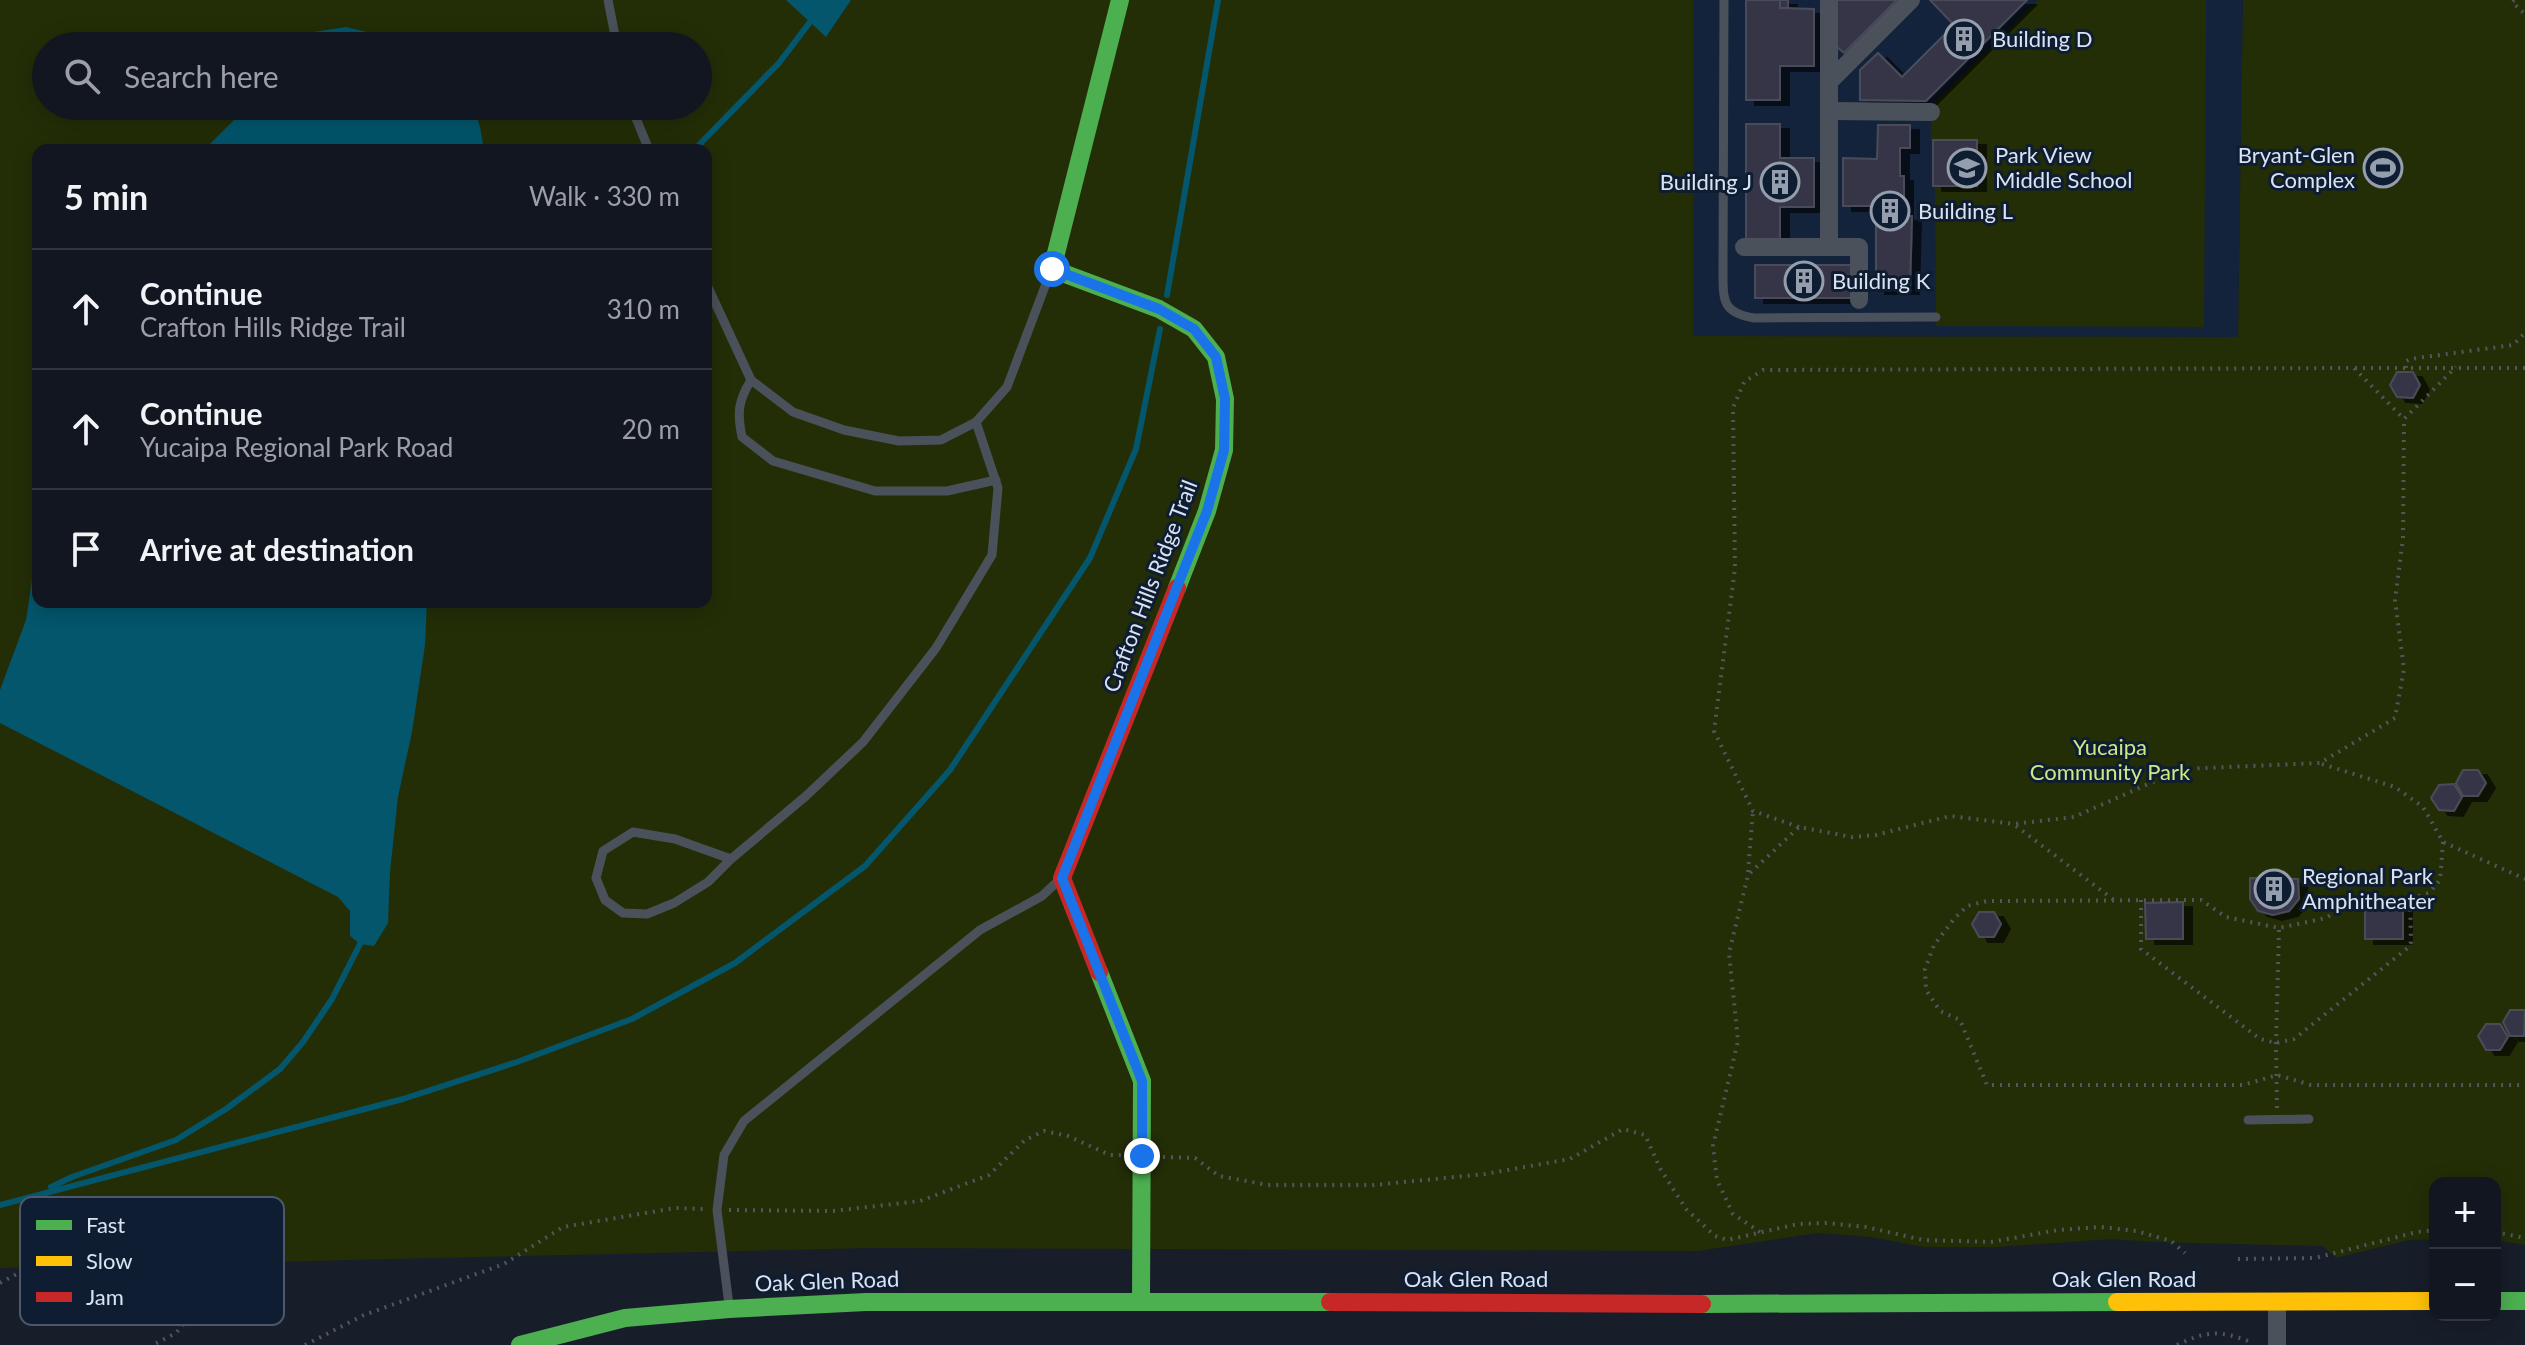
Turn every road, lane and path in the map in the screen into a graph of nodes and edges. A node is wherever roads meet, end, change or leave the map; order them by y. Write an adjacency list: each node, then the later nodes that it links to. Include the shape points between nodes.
1 (608, 0): 8 (lane)
2 (1120, 0): 16 (main road)
3 (1724, 0): 19 (lane, via 1727,307 1754,318)
4 (1829, 0): 9 (street)
5 (1911, 0): 9 (street)
6 (2514, 0): 7 (path)
7 (2525, 14)
8 (614, 32)
9 (1829, 82): 10 (street)
10 (1829, 111): 11 (street); 15 (street)
11 (1931, 112)
12 (637, 120): 13 (lane)
13 (647, 144)
14 (1744, 247): 15 (street)
15 (1829, 247): 18 (street, via 1859,247)
16 (1052, 269): 27 (lane, via 1007,387); 36 (main road, Crafton Hills Ridge Trail, via 1159,309 1194,329 1216,357 1225,399 1224,450 1207,511)
17 (712, 296): 25 (lane)
18 (1859, 300)
19 (1936, 317)
20 (2525, 333): 23 (path, via 2513,345 2410,359)
21 (2456, 367): 23 (path); 24 (path); 26 (path)
22 (2354, 368): 23 (path); 26 (path); 30 (path, via 1763,370 1744,382 1733,408 1735,568 1714,731)
23 (2406, 368)
24 (2525, 368)
25 (751, 380): 27 (lane, via 793,412 899,441 941,440); 28 (lane, via 738,416 742,437 773,461 875,491 947,491)
26 (2404, 419): 29 (path, via 2403,538 2395,600 2404,669 2395,718)
27 (976, 422): 28 (lane)
28 (996, 480): 34 (lane, via 992,555 936,648 863,742)
29 (2320, 763): 31 (path, via 2182,769 2074,817); 33 (path, via 2395,787 2423,807)
30 (1753, 811): 32 (path); 35 (path)
31 (2014, 824): 32 (path, via 1950,816 1852,837); 40 (path)
32 (1799, 827): 35 (path)
33 (2443, 842): 37 (path); 38 (path, via 2440,880 2429,893)
34 (731, 859): 34 (lane, via 708,882 647,914 623,913 605,900 596,878 603,851 633,832 675,839)
35 (1748, 875): 51 (path, via 1729,953 1738,1041 1713,1146 1717,1180 1733,1214)
36 (1062, 878): 48 (main road, via 1142,1081); 49 (lane, via 1042,896 980,930 744,1121 724,1155)
37 (2525, 879)
38 (2410, 899): 41 (path, via 2356,899 2326,918); 42 (path, via 2409,947 2294,1039)
39 (2141, 900): 40 (path); 41 (path, via 2201,900 2226,917); 42 (path, via 2141,949 2260,1039)
40 (2114, 901): 43 (path, via 1987,901 1967,906 1934,945 1925,969 1926,990 1940,1011 1960,1020 1987,1085 2243,1085)
41 (2279, 928): 42 (path)
42 (2276, 1043): 43 (path)
43 (2277, 1075): 44 (path, via 2311,1085); 45 (path)
44 (2525, 1085)
45 (2278, 1118): 46 (lane); 47 (lane)
46 (2309, 1119)
47 (2248, 1120)
48 (1142, 1156): 49 (path, via 1110,1155 1044,1131 1025,1140 989,1175 920,1201 833,1211); 51 (path, via 1195,1158 1219,1176 1268,1185 1374,1185 1570,1159 1623,1129 1645,1135 1686,1209 1715,1236 1727,1240); 58 (main road)
49 (717, 1210): 63 (lane); 68 (path, via 675,1208 563,1227 504,1264 364,1315)
50 (2429, 1231): 55 (path, via 2315,1258)
51 (1760, 1232): 54 (path, via 1827,1223 1923,1240 1991,1242 2101,1227 2171,1241)
52 (2501, 1233): 53 (path)
53 (2525, 1238)
54 (2185, 1253)
55 (2238, 1259)
56 (20, 1272): 57 (path)
57 (0, 1283)
58 (1141, 1301): 62 (main road, Oak Glen Road); 63 (main road, Oak Glen Road, via 866,1302)
59 (2429, 1301): 62 (main road, Oak Glen Road)
60 (2501, 1301): 61 (main road)
61 (2525, 1301)
62 (2277, 1302): 71 (street)
63 (729, 1309): 65 (main road, Oak Glen Road, via 625,1318)
64 (183, 1325): 67 (path)
65 (563, 1339): 69 (main road, Oak Glen Road)
66 (2248, 1341): 70 (path, via 2204,1333)
67 (153, 1345)
68 (305, 1345)
69 (520, 1345)
70 (2177, 1345)
71 (2277, 1345)

